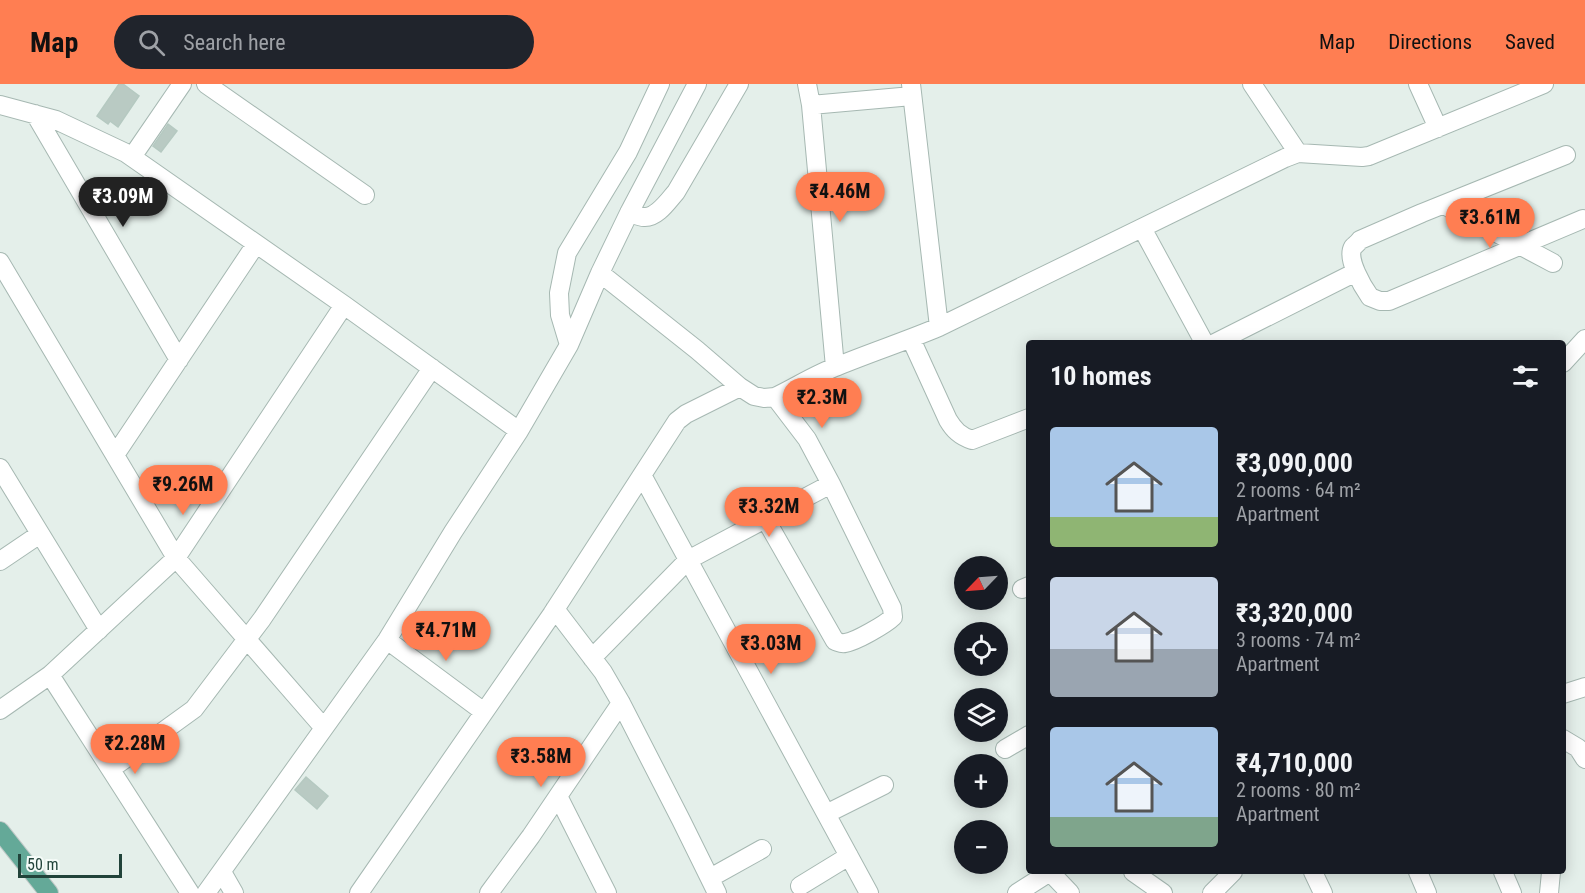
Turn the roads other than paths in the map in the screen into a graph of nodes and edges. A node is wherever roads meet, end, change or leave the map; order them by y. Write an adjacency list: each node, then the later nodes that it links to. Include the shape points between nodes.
1 (182, 84): 18 (street)
2 (206, 84): 19 (street)
3 (660, 84): 36 (street, via 628,152 567,253 559,292)
4 (697, 84): 21 (street)
5 (739, 84): 21 (street, via 676,192 651,216)
6 (807, 84): 13 (street)
7 (1252, 84): 16 (street)
8 (1418, 84): 15 (street)
9 (1544, 84): 11 (street)
10 (911, 90): 13 (street); 31 (street)
11 (1499, 92): 15 (street)
12 (0, 105): 14 (street)
13 (811, 105): 39 (street)
14 (35, 114): 18 (street, via 56,120); 37 (street)
15 (1438, 128): 16 (street, via 1369,156)
16 (1298, 153): 23 (street)
17 (1566, 154): 20 (street)
18 (132, 157): 24 (street)
19 (365, 195)
20 (1444, 204): 25 (street); 28 (street, via 1360,240 1351,256)
21 (629, 213): 29 (street)
22 (1584, 219): 25 (street)
23 (1142, 228): 31 (street); 34 (street)
24 (256, 244): 30 (street); 37 (street)
25 (1521, 244): 27 (street); 28 (street, via 1389,301 1370,297)
26 (0, 262): 45 (street)
27 (1553, 262)
28 (1356, 272): 35 (street)
29 (600, 273): 36 (street); 41 (street)
30 (344, 304): 40 (street); 51 (street)
31 (939, 327): 32 (street)
32 (911, 339): 39 (street); 43 (street, via 948,420 962,437 972,440)
33 (1585, 339): 38 (street)
34 (1203, 340)
35 (1221, 340)
36 (568, 345): 44 (street)
37 (179, 360): 45 (street)
38 (1566, 360)
39 (835, 367): 42 (street)
40 (432, 368): 44 (street); 56 (street)
41 (740, 387): 42 (street, via 754,396); 47 (street, via 677,421)
42 (775, 397): 48 (street, via 807,439)
43 (1026, 419)
44 (519, 431): 57 (street)
45 (115, 455): 51 (street)
46 (0, 468): 50 (street)
47 (642, 475): 52 (street); 54 (street)
48 (831, 484): 49 (street); 49 (street, via 892,608 893,616 887,622 851,642 835,641)
49 (765, 520): 52 (street)
50 (40, 534): 53 (street); 55 (street)
51 (176, 558): 55 (street); 56 (street)
52 (688, 560): 58 (street); 73 (street)
53 (0, 561)
54 (555, 609): 58 (street); 64 (street)
55 (99, 630): 59 (street)
56 (246, 639): 65 (street); 70 (street, via 194,709)
57 (387, 640): 64 (street); 65 (street)
58 (592, 657): 62 (street)
59 (50, 675): 63 (street); 70 (street)
60 (1585, 687): 61 (street)
61 (1566, 693)
62 (621, 703): 72 (street); 86 (street)
63 (0, 710)
64 (484, 712): 88 (street)
65 (324, 728): 77 (street)
66 (1026, 737): 68 (street)
67 (1566, 741): 69 (street, via 1578,748)
68 (1005, 749)
69 (1585, 759)
70 (111, 770): 90 (street)
71 (884, 785): 73 (street)
72 (558, 796): 93 (street); 94 (street)
73 (826, 814): 76 (street)
74 (0, 831): 89 (main road)
75 (762, 849): 86 (street)
76 (849, 856): 87 (street); 95 (street)
77 (222, 872): 91 (street); 92 (street)
78 (1047, 874): 96 (street)
79 (1052, 874): 97 (street)
80 (1136, 874): 98 (street)
81 (1231, 874): 99 (street)
82 (1314, 874): 100 (street)
83 (1419, 874): 101 (street)
84 (1504, 874): 102 (street)
85 (1551, 874): 103 (street)
86 (713, 886)
87 (800, 886)
88 (361, 892)
89 (49, 893)
90 (190, 893)
91 (206, 893)
92 (234, 893)
93 (489, 893)
94 (607, 893)
95 (869, 893)
96 (1017, 893)
97 (1070, 893)
98 (1162, 893)
99 (1212, 893)
100 (1323, 893)
101 (1428, 893)
102 (1512, 893)
103 (1549, 893)

